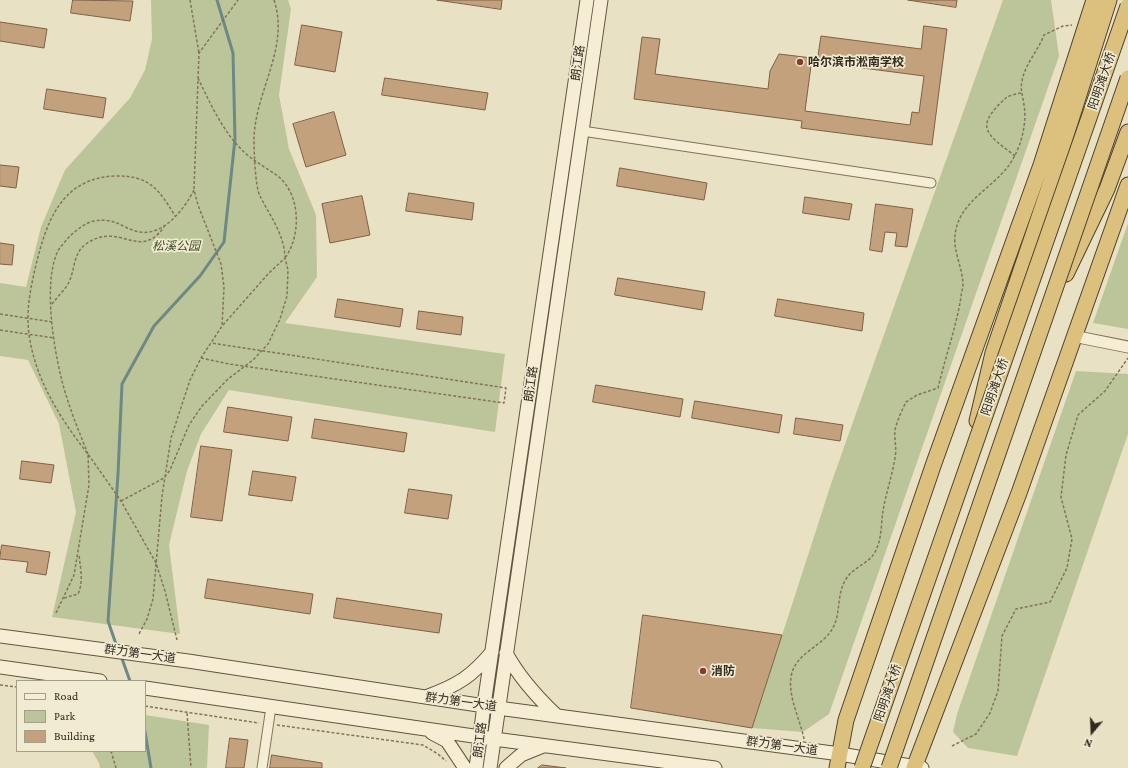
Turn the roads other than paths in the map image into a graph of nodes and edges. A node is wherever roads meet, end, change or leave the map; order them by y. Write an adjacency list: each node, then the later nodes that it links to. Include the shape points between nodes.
1 (587, 0): 17 (main road, 朗江路)
2 (601, 0): 7 (main road, 朗江路)
3 (1094, 0): 31 (highway, via 1041,165 934,463 846,720)
4 (1109, 0): 15 (highway, bridge, via 993,353)
5 (1128, 6): 15 (highway, 阳明滩大桥, bridge)
6 (1128, 78): 11 (highway, 阳明滩大桥, bridge)
7 (582, 131): 9 (street); 18 (main road, 朗江路)
8 (1128, 132): 11 (highway, bridge, via 1107,189)
9 (931, 183)
10 (1128, 185): 12 (highway)
11 (1042, 322): 39 (highway, 阳明滩大桥, bridge)
12 (1074, 333): 13 (street); 14 (street); 40 (highway, via 1019,493)
13 (1128, 341)
14 (1128, 346)
15 (965, 474): 38 (highway, 阳明滩大桥, bridge)
16 (0, 636): 22 (main road, 群力第一大道, via 188,660)
17 (492, 652): 22 (main road, via 477,670 452,688); 23 (main road, 朗江路)
18 (506, 653): 25 (main road, 朗江路); 26 (main road, via 516,671)
19 (0, 667): 20 (main road)
20 (91, 680)
21 (146, 688): 24 (main road)
22 (425, 697): 23 (main road, 群力第一大道)
23 (484, 705): 25 (main road, 群力第一大道); 28 (main road, 朗江路)
24 (271, 707): 27 (main road); 32 (street)
25 (498, 708): 26 (main road, 群力第一大道); 29 (main road, 朗江路)
26 (556, 715): 31 (main road, 群力第一大道, via 807,750)
27 (424, 729): 28 (main road); 33 (main road, via 447,741)
28 (480, 737): 29 (main road); 34 (main road, 朗江路)
29 (494, 739): 30 (main road); 35 (main road, 朗江路)
30 (542, 746): 36 (main road, via 521,755); 37 (main road)
31 (838, 761): 40 (main road, 群力第一大道)
32 (262, 768)
33 (465, 768)
34 (476, 768)
35 (490, 768)
36 (506, 768)
37 (715, 768)
38 (862, 768)
39 (889, 768)
40 (917, 768)

